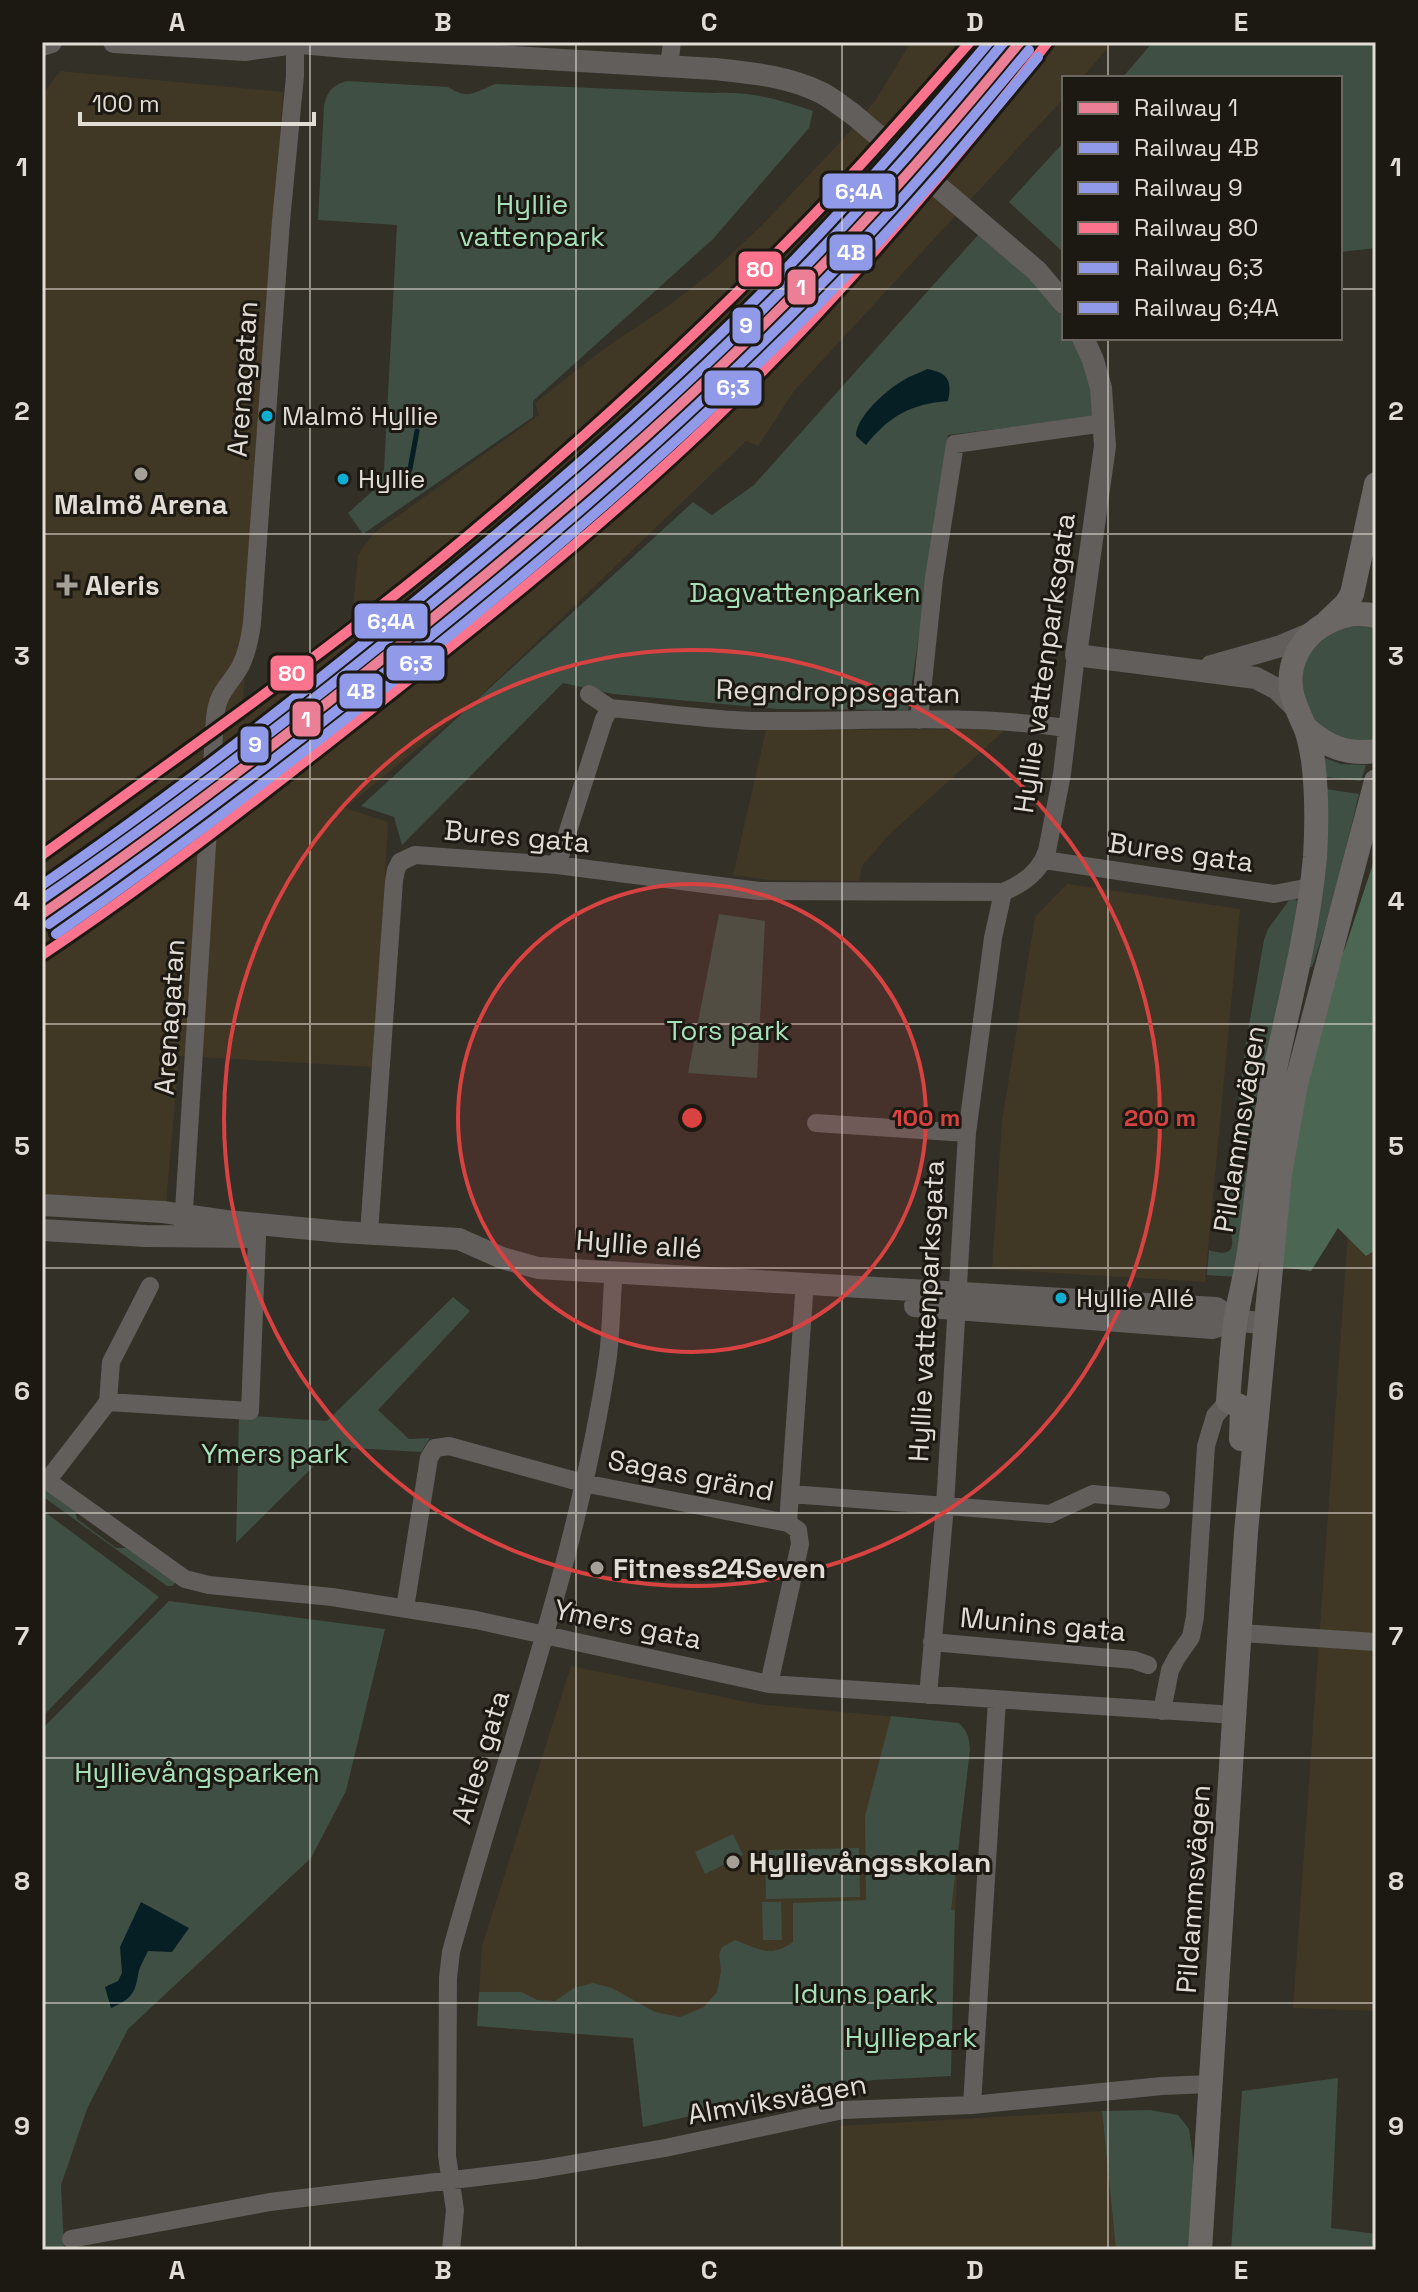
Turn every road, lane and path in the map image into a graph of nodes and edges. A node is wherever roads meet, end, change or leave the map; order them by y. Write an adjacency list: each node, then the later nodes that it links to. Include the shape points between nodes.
1 (51, 42): 5 (street)
2 (114, 42): 4 (street, via 245,50)
3 (672, 42): 6 (street)
4 (293, 43): 6 (street); 29 (street, Arenagatan, via 295,76 252,623 245,656 218,700 215,718)
5 (42, 45)
6 (669, 66): 7 (street, via 759,73 824,94 990,229)
7 (1062, 301)
8 (1084, 340): 9 (street, Hyllie vattenparksgata, via 1101,388)
9 (1104, 423): 13 (street, Hyllie vattenparksgata); 18 (street, via 955,444)
10 (1376, 484): 12 (main road, Pildammsvägen, via 1352,594)
11 (1376, 616): 12 (main road, via 1347,615)
12 (1319, 627): 14 (street, via 1281,646); 17 (main road, Pildammsvägen, via 1299,648 1292,667 1290,686)
13 (1076, 655): 14 (street); 19 (street, Hyllie vattenparksgata)
14 (1197, 670): 17 (street, via 1256,678 1277,689)
15 (589, 694): 16 (street, Regndroppsgatan)
16 (610, 708): 18 (street, Regndroppsgatan, via 751,721); 23 (street)
17 (1299, 716): 20 (main road, via 1330,747); 24 (main road, Pildammsvägen, via 1313,758 1315,857)
18 (919, 720): 19 (street, Regndroppsgatan)
19 (1066, 728): 22 (street, Hyllie vattenparksgata)
20 (1376, 751)
21 (1376, 781): 38 (main road, Pildammsvägen, via 1296,1084 1280,1174)
22 (1044, 860): 24 (street, Bures gata, via 1274,894); 25 (street, via 1024,882)
23 (557, 865): 25 (street, Bures gata, via 759,891); 31 (street, Bures gata, via 415,855 400,862)
24 (1310, 887): 37 (main road, Pildammsvägen, via 1299,968 1269,1099)
25 (1003, 892): 27 (street, Hyllie vattenparksgata)
26 (816, 1123): 27 (street)
27 (967, 1133): 36 (street, Hyllie vattenparksgata)
28 (42, 1205): 29 (street, Hyllie allé)
29 (183, 1226): 30 (street, Hyllie allé); 31 (street, Hyllie allé, via 241,1223); 32 (street, Hyllie allé)
30 (42, 1230)
31 (369, 1233): 36 (street, Hyllie allé, via 459,1239 538,1268)
32 (257, 1237): 33 (street, Hyllie allé, via 439,1246 508,1273); 40 (street, via 250,1411)
33 (613, 1283): 35 (street, Hyllie allé); 42 (street, Atles gata, via 608,1354)
34 (150, 1286): 40 (street, via 111,1362)
35 (804, 1295): 36 (street, Hyllie allé); 43 (street, Sagas gränd)
36 (956, 1302): 37 (street, Hyllie allé, via 1009,1294 1216,1308); 45 (street, Hyllie vattenparksgata)
37 (1236, 1320): 38 (street, Hyllie allé); 39 (main road, Pildammsvägen)
38 (1266, 1324): 47 (main road, Pildammsvägen)
39 (1228, 1401): 47 (main road, Pildammsvägen, via 1242,1407); 57 (street, via 1215,1416 1206,1446 1191,1637 1170,1670)
40 (108, 1402): 41 (street)
41 (44, 1479): 48 (street, Ymers gata, via 185,1579)
42 (583, 1483): 46 (street, Sagas gränd); 48 (street, Sagas gränd, via 449,1446 435,1448 429,1458); 50 (street, Atles gata)
43 (791, 1494): 45 (street, Sagas gränd); 46 (street, Sagas gränd)
44 (1161, 1500): 45 (street, Sagas gränd, via 1093,1494 1050,1514)
45 (945, 1506): 51 (street, Hyllie vattenparksgata)
46 (788, 1523): 54 (street, Sagas gränd, via 798,1530 800,1544)
47 (1246, 1532): 49 (main road, Pildammsvägen)
48 (405, 1608): 50 (street, Ymers gata)
49 (1241, 1633): 52 (street); 58 (main road, Pildammsvägen)
50 (546, 1635): 54 (street, Ymers gata); 61 (street, Atles gata, via 451,1952)
51 (932, 1642): 53 (street, Munins gata); 55 (street, Hyllie vattenparksgata)
52 (1376, 1642)
53 (1148, 1665)
54 (769, 1684): 55 (street, Ymers gata)
55 (928, 1695): 56 (street, Ymers gata)
56 (997, 1700): 57 (street, Ymers gata); 60 (street)
57 (1162, 1711): 58 (street, Ymers gata)
58 (1235, 1715): 59 (main road, Pildammsvägen)
59 (1210, 2084): 60 (street, Almviksvägen); 64 (main road, Pildammsvägen)
60 (972, 2105): 61 (street, Almviksvägen, via 843,2110 665,2148)
61 (451, 2181): 62 (street, Almviksvägen, via 270,2202); 63 (street, Atles gata)
62 (71, 2239)
63 (451, 2250)
64 (1200, 2250)

